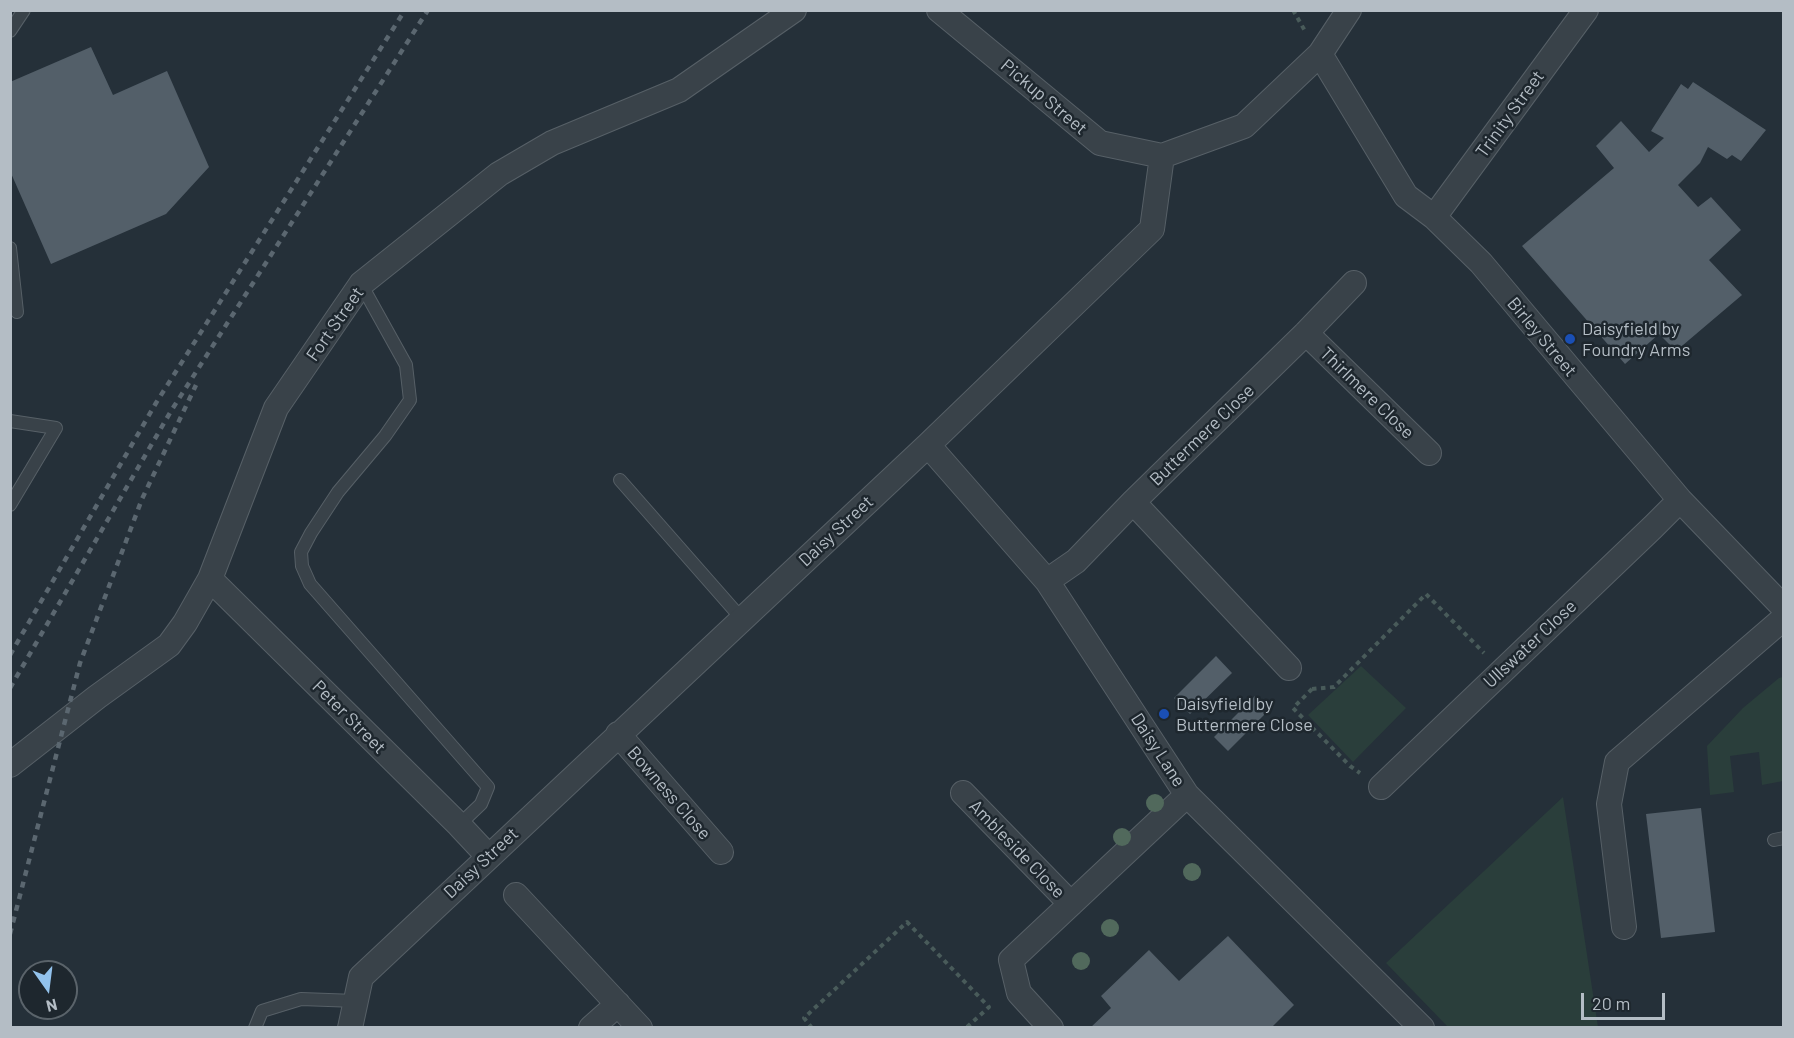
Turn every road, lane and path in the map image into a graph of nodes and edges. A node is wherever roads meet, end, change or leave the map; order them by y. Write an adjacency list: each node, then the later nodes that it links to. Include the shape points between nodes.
1 (24, 10): 6 (lane)
2 (794, 10): 12 (street, Fort Street, via 679,90 552,143 500,174)
3 (939, 10): 8 (street, Pickup Street, via 1100,143)
4 (1349, 10): 7 (street)
5 (1586, 10): 9 (street, Trinity Street)
6 (10, 31)
7 (1320, 54): 8 (street, via 1244,126); 9 (street, Birley Street, via 1406,196)
8 (1162, 156): 16 (street, Daisy Street, via 1152,229)
9 (1434, 217): 19 (street, Birley Street, via 1480,263)
10 (10, 248): 13 (lane)
11 (1354, 283): 14 (street, Buttermere Close)
12 (361, 284): 22 (street, Fort Street, via 276,408); 35 (lane, via 406,365 410,400 332,500 301,552 302,566 310,584 488,788 481,804)
13 (17, 312)
14 (1306, 333): 17 (street, Thirlmere Close); 20 (street, Buttermere Close)
15 (10, 421): 21 (lane, via 56,428)
16 (928, 445): 23 (street, Daisy Lane); 26 (street, Daisy Street)
17 (1429, 453)
18 (620, 480): 26 (lane)
19 (1680, 500): 24 (street, Birley Street); 28 (street, Ullswater Close)
20 (1133, 502): 23 (street, Buttermere Close, via 1076,561); 27 (street)
21 (10, 505)
22 (210, 579): 31 (street, Fort Street, via 169,645); 35 (street, Peter Street)
23 (1047, 581): 34 (street, Daisy Lane)
24 (1784, 608)
25 (1784, 618): 40 (street, via 1617,762 1609,804)
26 (742, 619): 30 (street, Daisy Street)
27 (1289, 668): 29 (path)
28 (1502, 670): 29 (path, via 1426,594 1334,687); 32 (street, Ullswater Close)
29 (1312, 689): 32 (path, via 1293,708 1350,766)
30 (618, 734): 36 (street, Bowness Close); 37 (street, Daisy Street)
31 (10, 765)
32 (1380, 787)
33 (963, 793): 39 (street, Ambleside Close)
34 (1187, 795): 39 (street, Ambleside Close); 50 (street, Daisy Lane)
35 (459, 825): 37 (street, Peter Street)
36 (721, 852)
37 (488, 856): 41 (street, Daisy Street, via 361,977)
38 (516, 895): 42 (street)
39 (1071, 904): 43 (street, Ambleside Close, via 1011,960 1019,993)
40 (1624, 927)
41 (356, 1001): 44 (lane, via 301,999 262,1011); 45 (street, Daisy Street)
42 (618, 1004): 46 (street); 47 (street)
43 (1043, 1025)
44 (255, 1028)
45 (350, 1028)
46 (591, 1028)
47 (640, 1028)
48 (812, 1028): 49 (path, via 804,1018 907,922 989,1006)
49 (966, 1028)
50 (1422, 1028)

